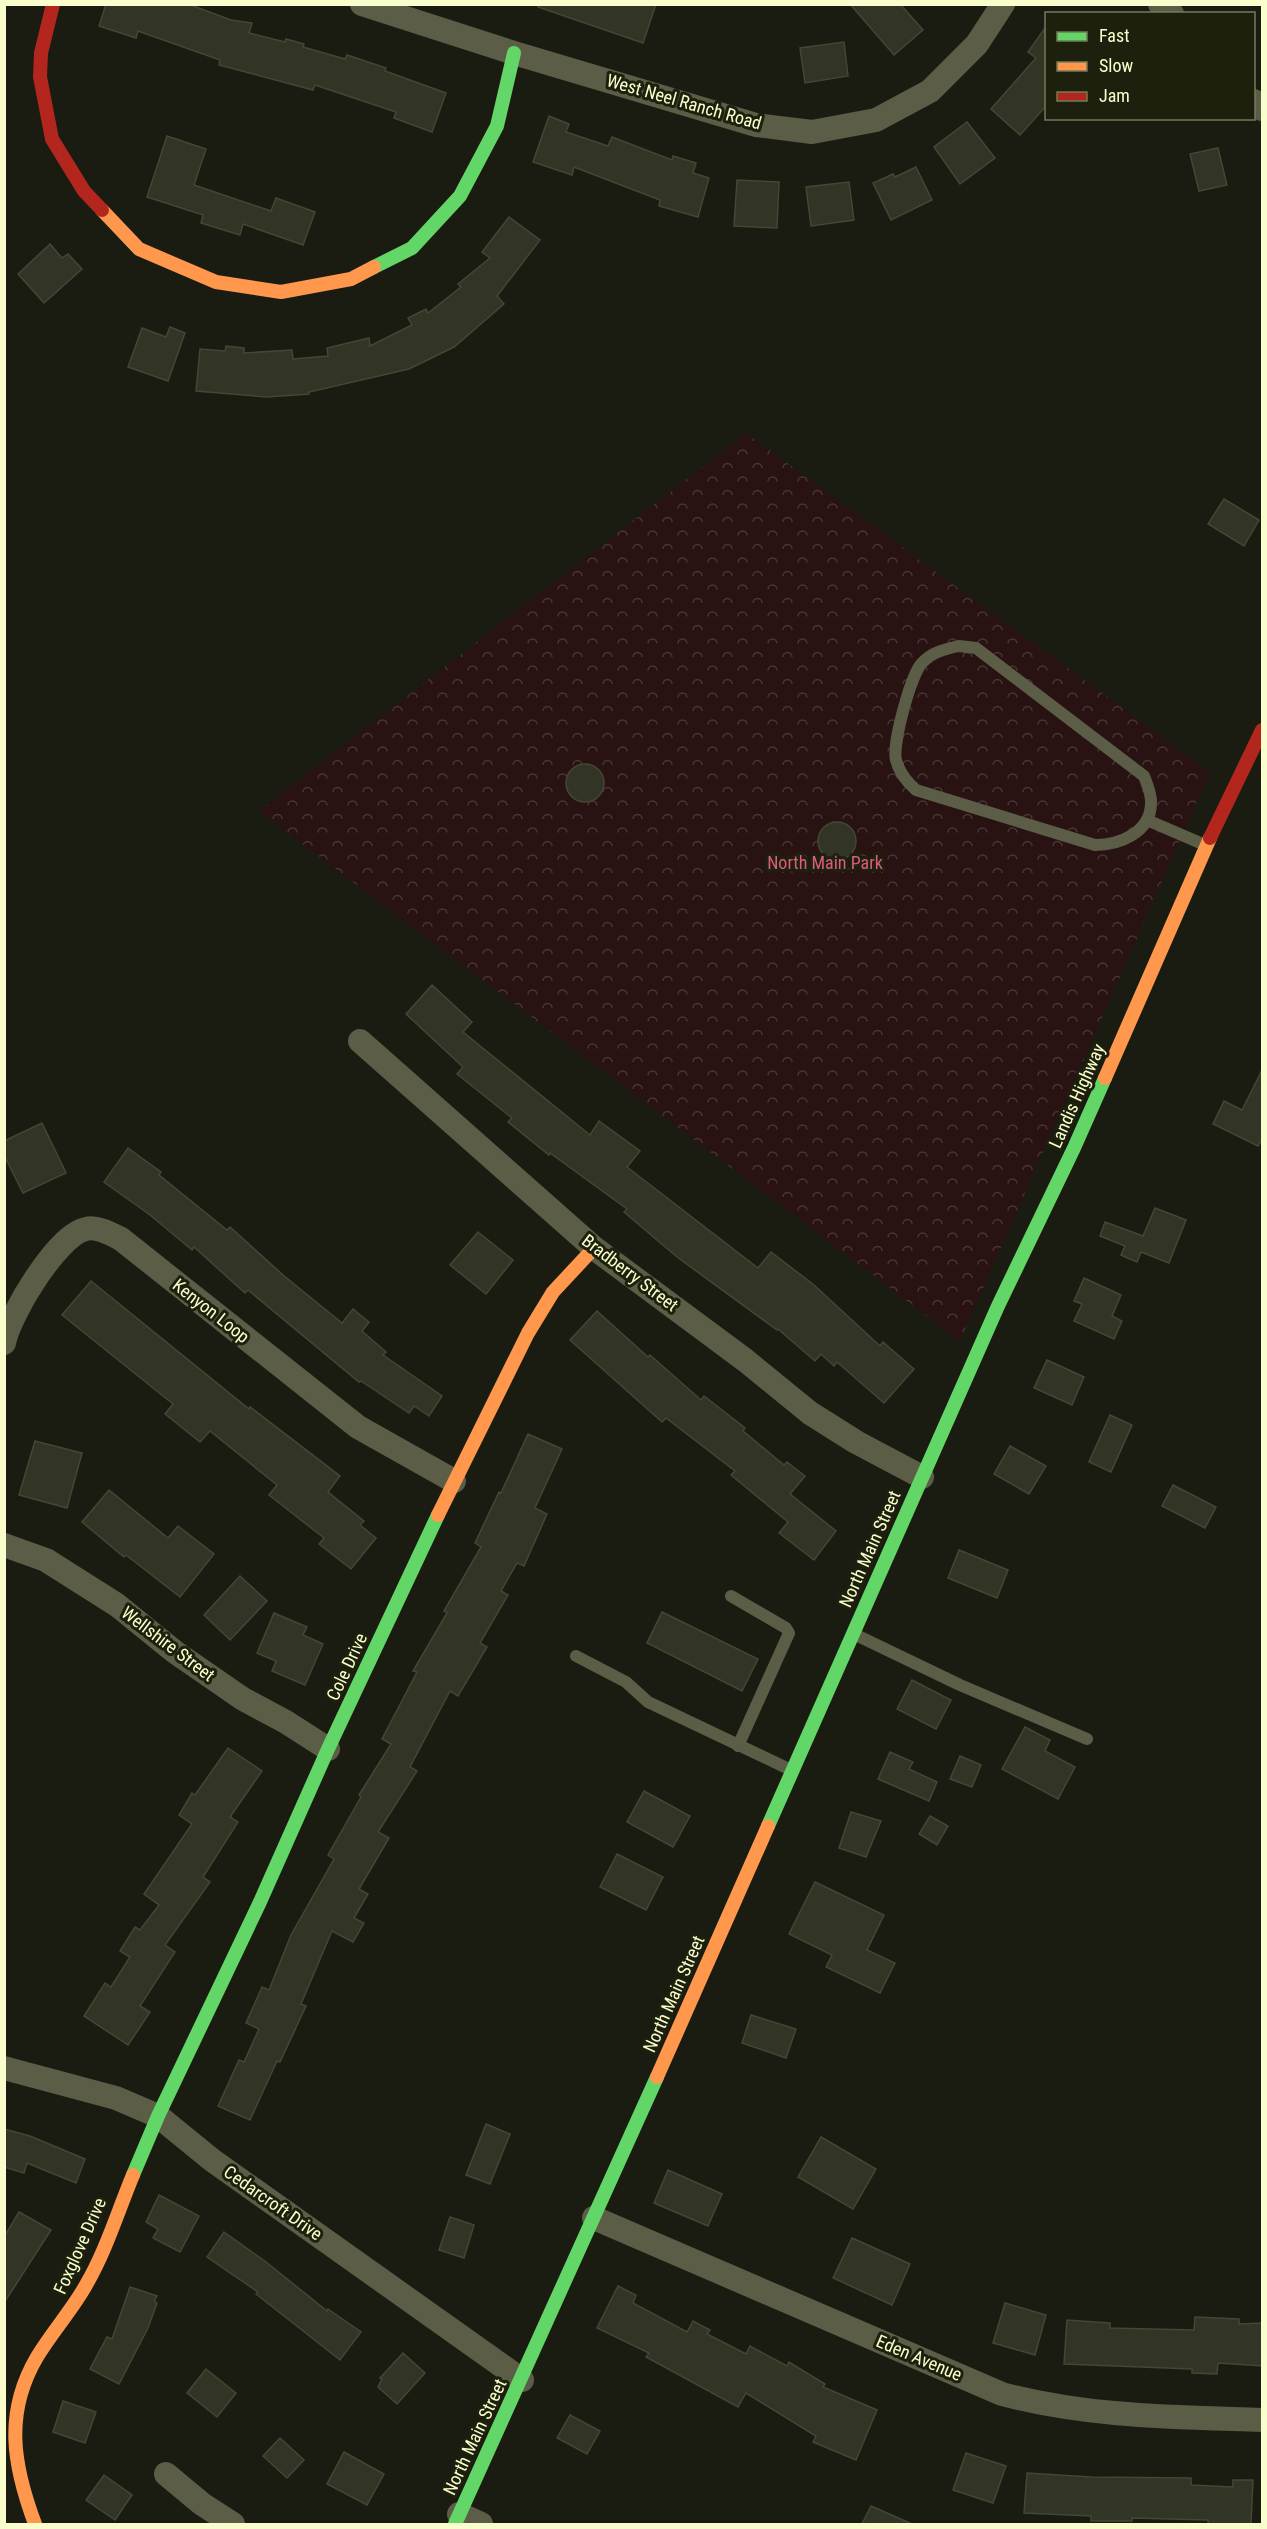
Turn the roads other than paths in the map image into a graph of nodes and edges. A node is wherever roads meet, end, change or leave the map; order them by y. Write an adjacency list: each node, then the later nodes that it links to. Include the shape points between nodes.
1 (53, 4): 4 (street, via 41,53 40,78 52,139 84,191 139,249 216,282 281,292 351,279 411,249 460,196 497,126)
2 (362, 4): 4 (street, West Neel Ranch Road)
3 (1003, 4): 4 (street, West Neel Ranch Road, via 976,44 930,92 876,120 812,132 756,125)
4 (514, 53)
5 (1263, 730): 7 (street, Landis Highway)
6 (1147, 820): 6 (lane, via 1151,804 1144,776 976,648 944,649 931,654 916,669 896,742 896,758 906,782 916,790 1095,845 1122,841); 7 (lane)
7 (1206, 846): 11 (street, Landis Highway)
8 (360, 1041): 9 (street, Bradberry Street)
9 (594, 1248): 11 (street, Bradberry Street, via 810,1413); 12 (street, Cole Drive, via 553,1292 528,1333)
10 (4, 1343): 12 (street, Kenyon Loop, via 26,1292 72,1234 87,1228 100,1230 121,1239 358,1426)
11 (922, 1477): 15 (street, North Main Street)
12 (454, 1481): 19 (street, Cole Drive)
13 (4, 1545): 19 (street, Wellshire Street, via 46,1560 117,1605 243,1699)
14 (731, 1596): 18 (lane, via 789,1633)
15 (852, 1633): 17 (lane); 20 (street, North Main Street)
16 (576, 1656): 18 (lane, via 626,1682 648,1702)
17 (1086, 1739)
18 (738, 1746): 20 (lane)
19 (328, 1749): 22 (street, Cole Drive)
20 (792, 1771): 23 (street, North Main Street)
21 (4, 2068): 22 (street, Cedarcroft Drive, via 116,2098)
22 (158, 2116): 24 (street, Cedarcroft Drive, via 212,2160); 28 (street, Foxglove Drive, via 88,2282 27,2375 16,2415 15,2456)
23 (594, 2218): 24 (street, North Main Street); 25 (street, Eden Avenue, via 1002,2394 1044,2405 1119,2415)
24 (522, 2380): 27 (street, North Main Street)
25 (1263, 2420)
26 (166, 2474): 29 (street)
27 (457, 2519): 30 (street)
28 (36, 2524)
29 (233, 2524)
30 (481, 2524)

